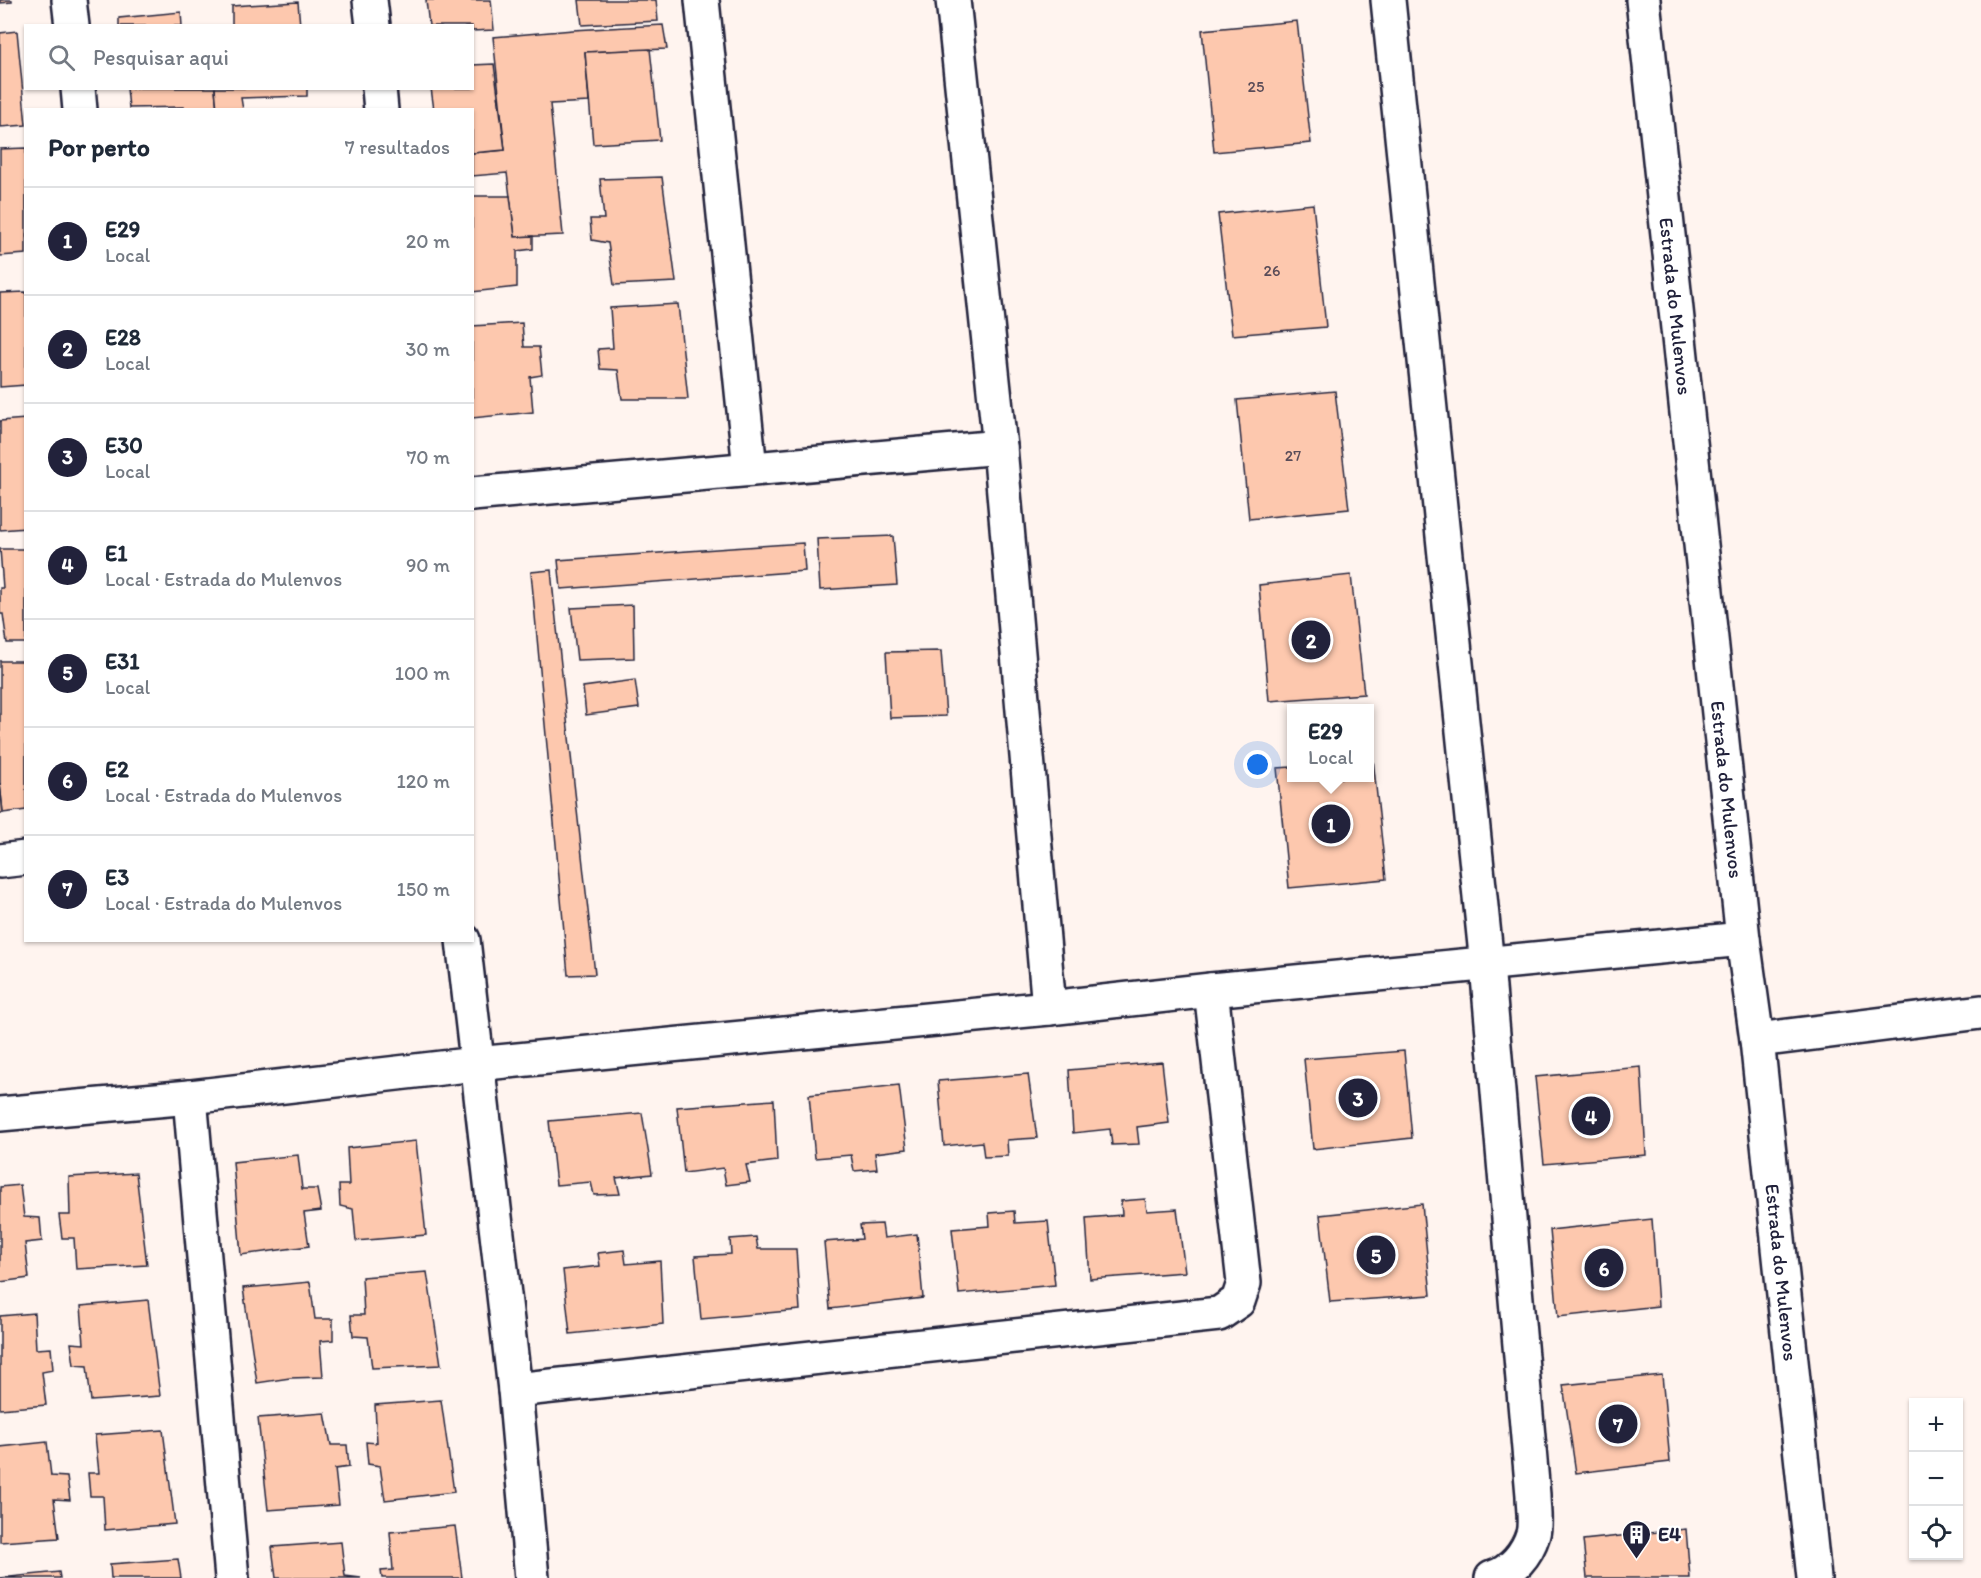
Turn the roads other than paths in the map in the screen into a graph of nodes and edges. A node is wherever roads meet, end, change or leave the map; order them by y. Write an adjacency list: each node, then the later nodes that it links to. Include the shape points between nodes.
1 (69, 0): 7 (street)
2 (370, 0): 8 (street)
3 (702, 0): 14 (street)
4 (953, 0): 13 (street)
5 (1388, 0): 20 (street)
6 (1643, 0): 18 (street, Estrada do Mulenvos)
7 (72, 24)
8 (373, 24)
9 (78, 90): 11 (street)
10 (379, 90): 12 (street)
11 (80, 108)
12 (381, 108)
13 (1000, 447): 14 (street); 22 (street)
14 (750, 469): 15 (street)
15 (474, 494)
16 (24, 858): 17 (street)
17 (0, 861)
18 (1743, 939): 20 (street); 24 (street, Estrada do Mulenvos)
19 (463, 942): 25 (street)
20 (1487, 964): 21 (street); 31 (street, via 1534,1532 1517,1564)
21 (1211, 990): 22 (street); 28 (street, via 1244,1283 1238,1301 1219,1314)
22 (1049, 1008): 25 (street)
23 (1981, 1012): 24 (street)
24 (1757, 1040): 32 (street, Estrada do Mulenvos)
25 (476, 1064): 26 (street); 28 (street)
26 (190, 1097): 27 (street); 29 (street)
27 (0, 1114)
28 (515, 1390): 30 (street)
29 (232, 1578)
30 (532, 1578)
31 (1492, 1578)
32 (1814, 1578)

